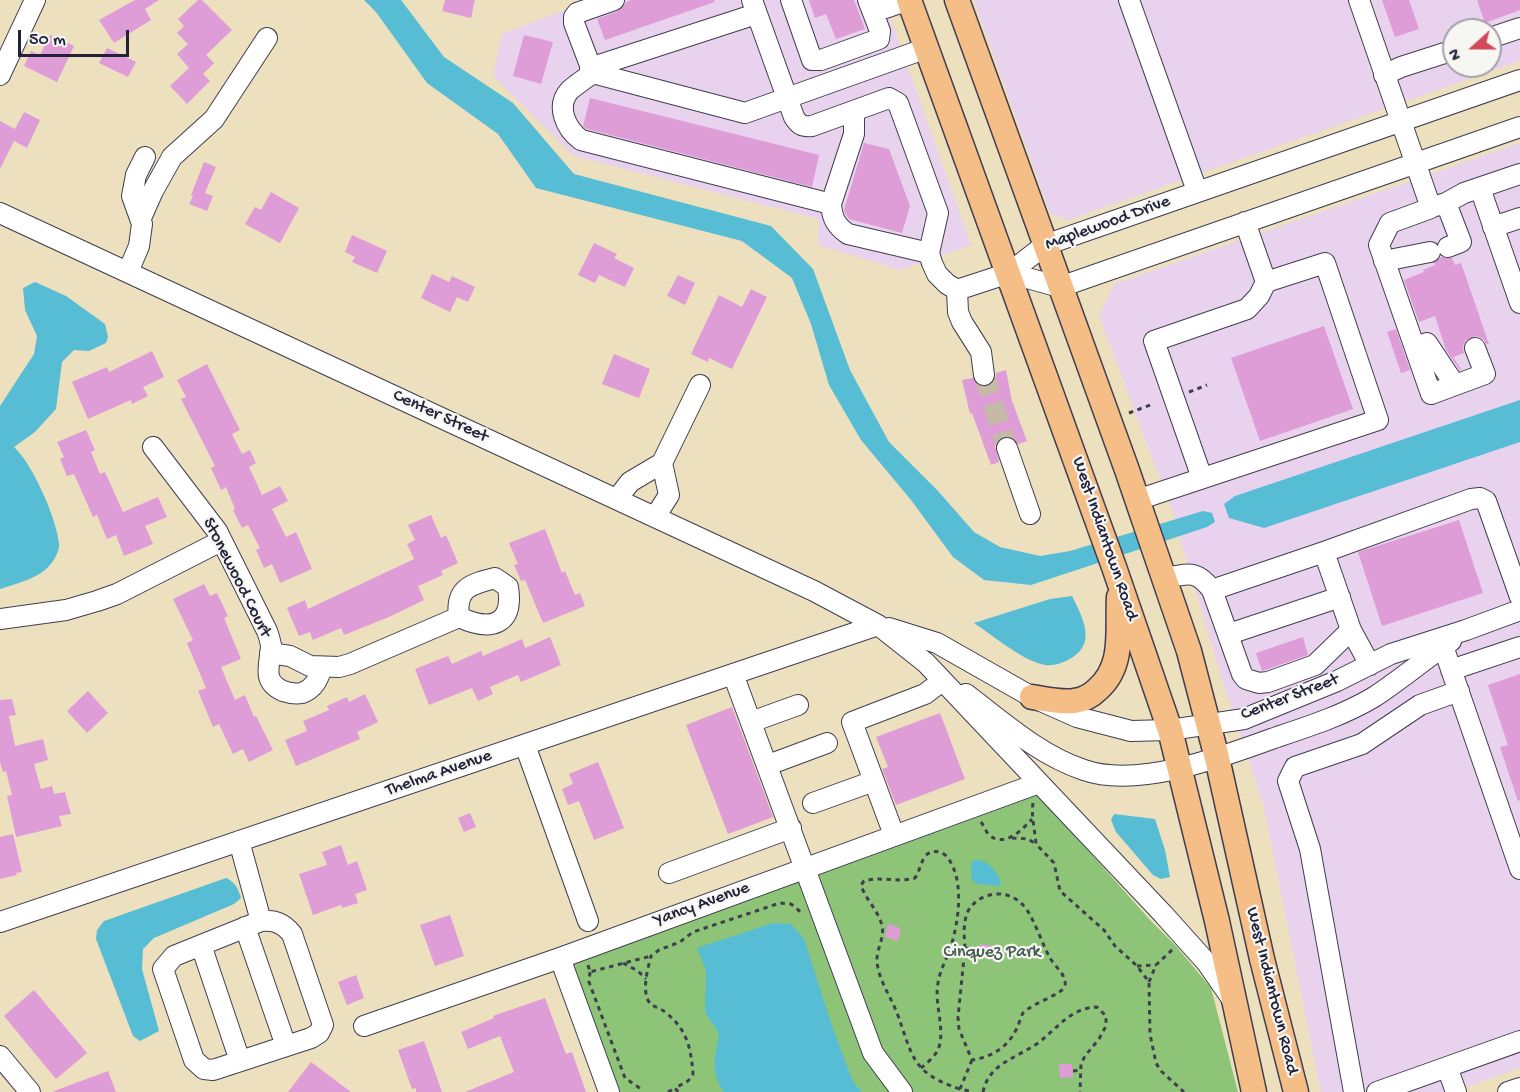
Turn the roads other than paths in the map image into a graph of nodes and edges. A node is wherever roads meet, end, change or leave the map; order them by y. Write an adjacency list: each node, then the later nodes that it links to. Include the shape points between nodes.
1 (35, 0): 16 (street)
2 (614, 0): 15 (street, via 574,17)
3 (791, 0): 8 (street, via 812,60 879,39)
4 (909, 0): 8 (street); 13 (main road, West Indiantown Road)
5 (957, 0): 35 (main road, West Indiantown Road)
6 (1129, 0): 27 (street)
7 (1359, 0): 17 (street)
8 (871, 6)
9 (754, 7): 15 (street); 19 (street)
10 (1520, 28): 11 (street)
11 (1502, 34)
12 (267, 38): 31 (street, via 214,119 172,157)
13 (927, 48): 19 (street); 39 (main road, West Indiantown Road)
14 (1442, 54): 17 (street)
15 (591, 70): 19 (street, via 745,113); 28 (street, via 565,99 565,122 580,140)
16 (0, 75)
17 (1384, 75): 21 (street)
18 (1520, 80): 21 (street, Maplewood Drive)
19 (789, 98): 20 (street, via 794,117 803,127)
20 (854, 111): 28 (street, via 854,134); 36 (street, via 889,98 898,103 938,213)
21 (1400, 120): 24 (street); 27 (street, Maplewood Drive)
22 (1520, 127): 24 (street)
23 (145, 157): 31 (street, via 132,196)
24 (1415, 163): 29 (street); 33 (street)
25 (1520, 174): 26 (street)
26 (1480, 188): 29 (street); 34 (street)
27 (1197, 191): 35 (street, Maplewood Drive)
28 (831, 204): 36 (street, via 834,220 848,234)
29 (1438, 206): 37 (street, via 1390,223 1378,245); 37 (street, via 1461,243)
30 (0, 213): 38 (street, Center Street)
31 (141, 218): 38 (street, via 139,246)
32 (1520, 218): 34 (street)
33 (1245, 222): 40 (street); 41 (street)
34 (1493, 227): 43 (street)
35 (1045, 245): 39 (street, Maplewood Drive); 41 (main road, West Indiantown Road)
36 (929, 253): 42 (street, via 937,274)
37 (1384, 261): 44 (street, via 1415,348 1427,343 1455,385 1485,374)
38 (128, 272): 51 (street, Center Street)
39 (1008, 273): 41 (street, Maplewood Drive); 42 (street); 57 (main road, West Indiantown Road)
40 (1266, 282): 50 (street, via 1247,309 1154,341); 50 (street, via 1325,263 1378,420)
41 (1060, 287): 52 (main road, West Indiantown Road)
42 (957, 290): 45 (street, via 958,312 981,352)
43 (1520, 303)
44 (1476, 348)
45 (984, 375)
46 (700, 385): 49 (street)
47 (153, 447): 55 (street, Stonewood Court)
48 (1007, 448): 53 (street)
49 (662, 463): 51 (street, via 630,482); 54 (street, via 669,495)
50 (1202, 478): 52 (street)
51 (617, 499): 54 (street, Center Street)
52 (1140, 507): 58 (main road, West Indiantown Road)
53 (1030, 514)
54 (655, 517): 65 (street, Center Street)
55 (221, 541): 64 (street, via 117,594 66,610); 71 (street, Stonewood Court, via 267,631)
56 (1324, 552): 59 (street); 60 (street); 61 (street, via 1480,498 1486,501)
57 (1117, 575): 79 (main road, via 1119,646 1110,678 1087,698 1073,702); 83 (main road, West Indiantown Road)
58 (1165, 578): 59 (street, via 1190,573); 82 (main road, West Indiantown Road)
59 (1212, 590): 68 (street)
60 (1340, 597): 66 (street); 68 (street)
61 (1520, 597)
62 (1520, 610): 67 (street, Center Street)
63 (459, 617): 74 (street, Stonewood Court, via 350,664)
64 (0, 619)
65 (878, 625): 72 (street, Center Street); 76 (street, Thelma Avenue); 79 (street, Center Street, via 937,643)
66 (1351, 630): 68 (street, via 1315,665 1259,683 1242,674); 73 (street)
67 (1466, 630): 69 (street, Center Street); 73 (street, Center Street, via 1391,654)
68 (1229, 634)
69 (1443, 646): 75 (street); 86 (street, Center Street, via 1374,697 1339,715)
70 (1520, 647): 75 (street)
71 (270, 653): 74 (street, Stonewood Court); 74 (street, Stonewood Court, via 268,673 273,683 291,694 311,688)
72 (926, 663): 77 (street, Center Street); 88 (street, Center Street, via 1036,746 1085,771 1109,776)
73 (1370, 665): 82 (street, Center Street, via 1244,718)
74 (322, 668)
75 (1451, 670): 78 (street)
76 (733, 674): 81 (street); 85 (street, Thelma Avenue)
77 (942, 681): 89 (street, via 925,694 852,722); 90 (street, Center Street)
78 (1459, 691): 96 (street); 116 (street, via 1420,705 1362,744 1295,767 1288,781 1310,849)
79 (1032, 697): 83 (street, Center Street, via 1077,717 1131,731)
80 (798, 705): 81 (street)
81 (751, 722): 87 (street)
82 (1209, 725): 83 (street, Center Street); 86 (main road, West Indiantown Road)
83 (1170, 730): 88 (main road, West Indiantown Road)
84 (827, 743): 87 (street)
85 (525, 745): 94 (street, Thelma Avenue); 98 (street)
86 (1217, 758): 88 (street, Center Street); 115 (main road, West Indiantown Road)
87 (768, 765): 92 (street)
88 (1180, 768): 103 (main road, West Indiantown Road)
89 (874, 781): 91 (street); 93 (street)
90 (1038, 783): 93 (street, Yancy Avenue); 103 (street, Center Street, via 1190,943)
91 (813, 803)
92 (791, 828): 95 (street); 97 (street)
93 (894, 835): 95 (street, Yancy Avenue)
94 (239, 841): 99 (street, Thelma Avenue); 100 (street)
95 (806, 867): 102 (street, Yancy Avenue); 113 (street, via 873,1053)
96 (1520, 869)
97 (669, 873)
98 (588, 921)
99 (0, 922)
100 (253, 924): 101 (street); 106 (street); 106 (street, via 270,920 284,924 292,934 323,1025 311,1038)
101 (201, 945): 108 (street); 108 (street, via 174,956 163,972 194,1060 204,1069 213,1070)
102 (560, 958): 104 (street, Yancy Avenue); 112 (street)
103 (1235, 1004): 114 (main road, West Indiantown Road)
104 (364, 1026)
105 (1520, 1041): 109 (street)
106 (286, 1046): 108 (street)
107 (0, 1056): 111 (street)
108 (240, 1061)
109 (1447, 1067): 117 (street); 118 (street)
110 (1520, 1088): 119 (street)
111 (30, 1092)
112 (609, 1092)
113 (902, 1092)
114 (1254, 1092)
115 (1296, 1092)
116 (1354, 1092)
117 (1377, 1092)
118 (1456, 1092)
119 (1508, 1092)

